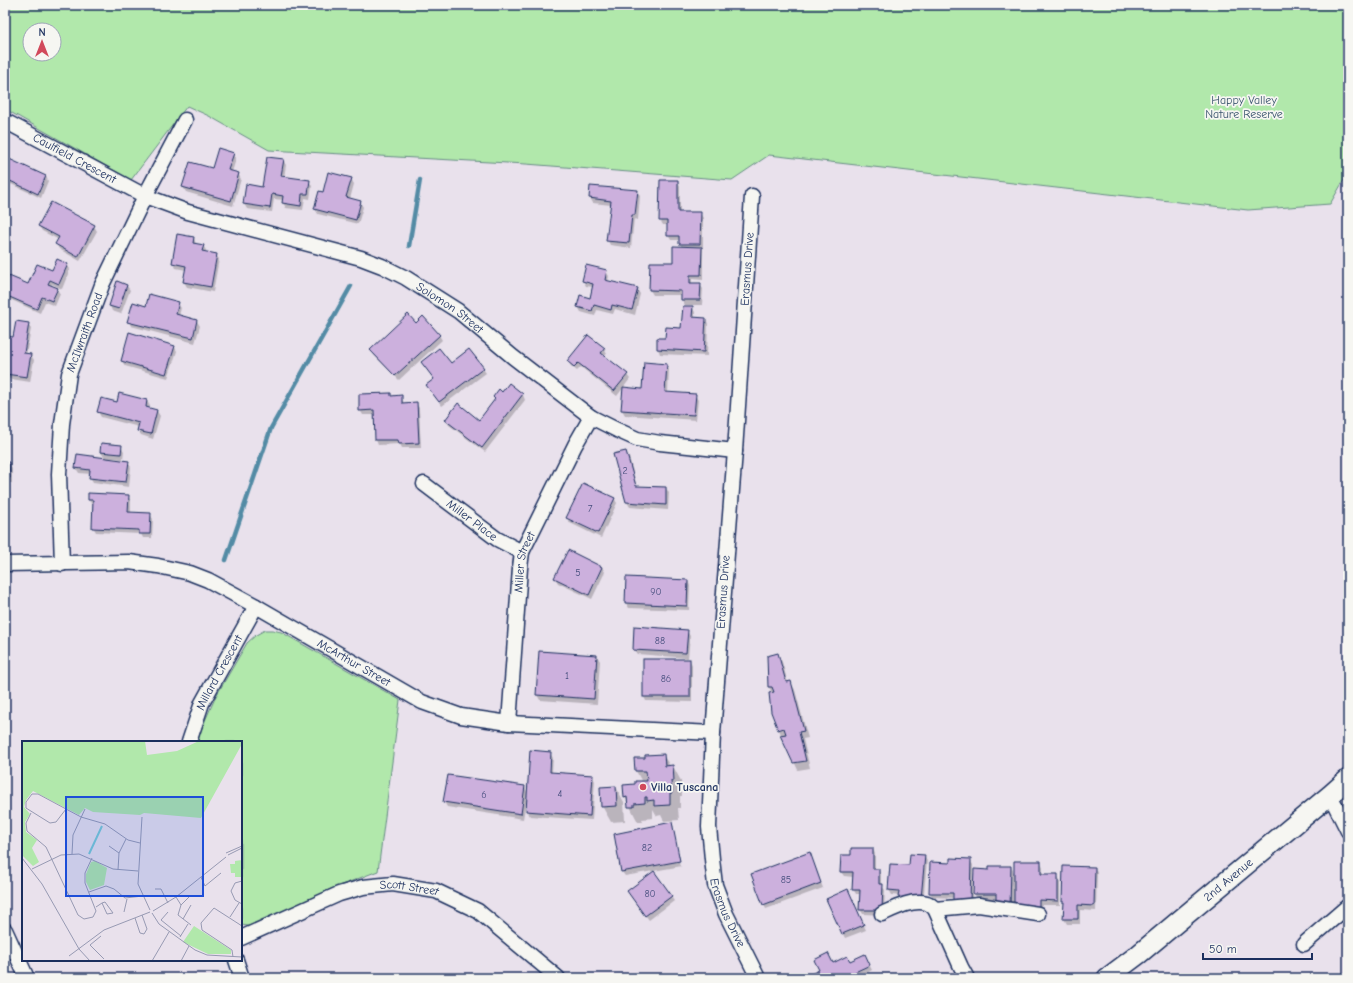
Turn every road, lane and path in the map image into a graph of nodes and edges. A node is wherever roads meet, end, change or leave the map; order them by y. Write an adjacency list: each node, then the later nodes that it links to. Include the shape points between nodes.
1 (185, 120): 3 (street, McIlwraith Road)
2 (5, 121): 3 (street, Caulfield Crescent)
3 (145, 196): 5 (street, Solomon Street, via 188,212 361,258 382,266 458,311); 10 (street, McIlwraith Road, via 102,285 69,374 59,474)
4 (752, 196): 6 (street, Erasmus Drive)
5 (591, 417): 6 (street, Solomon Street, via 637,439); 8 (street, Miller Street, via 574,445)
6 (735, 451): 13 (street, Erasmus Drive)
7 (424, 484): 8 (street, Miller Place, via 497,539)
8 (522, 552): 12 (street, Miller Street)
9 (5, 564): 10 (street, McArthur Street)
10 (62, 564): 11 (street, McArthur Street, via 129,562 158,566 208,580)
11 (256, 606): 12 (street, McArthur Street, via 422,702 462,716); 14 (street, Millard Crescent, via 202,703)
12 (509, 723): 13 (street, McArthur Street)
13 (713, 733): 29 (street, Erasmus Drive, via 709,827 716,885 726,914)
14 (189, 741)
15 (1348, 779): 16 (street, 2nd Avenue)
16 (1330, 795): 17 (street); 31 (street, 2nd Avenue)
17 (1348, 831)
18 (1348, 906): 24 (street)
19 (935, 909): 20 (street, via 928,903 913,903 901,905); 21 (street, via 979,905); 30 (street)
20 (882, 914)
21 (1038, 914)
22 (5, 930): 26 (street)
23 (242, 938): 28 (street, Scott Street, via 339,894 363,887 393,884 436,891 478,911)
24 (1304, 944)
25 (236, 961): 27 (street)
26 (27, 978)
27 (242, 978)
28 (558, 978)
29 (758, 978)
30 (967, 978)
31 (1107, 978)

